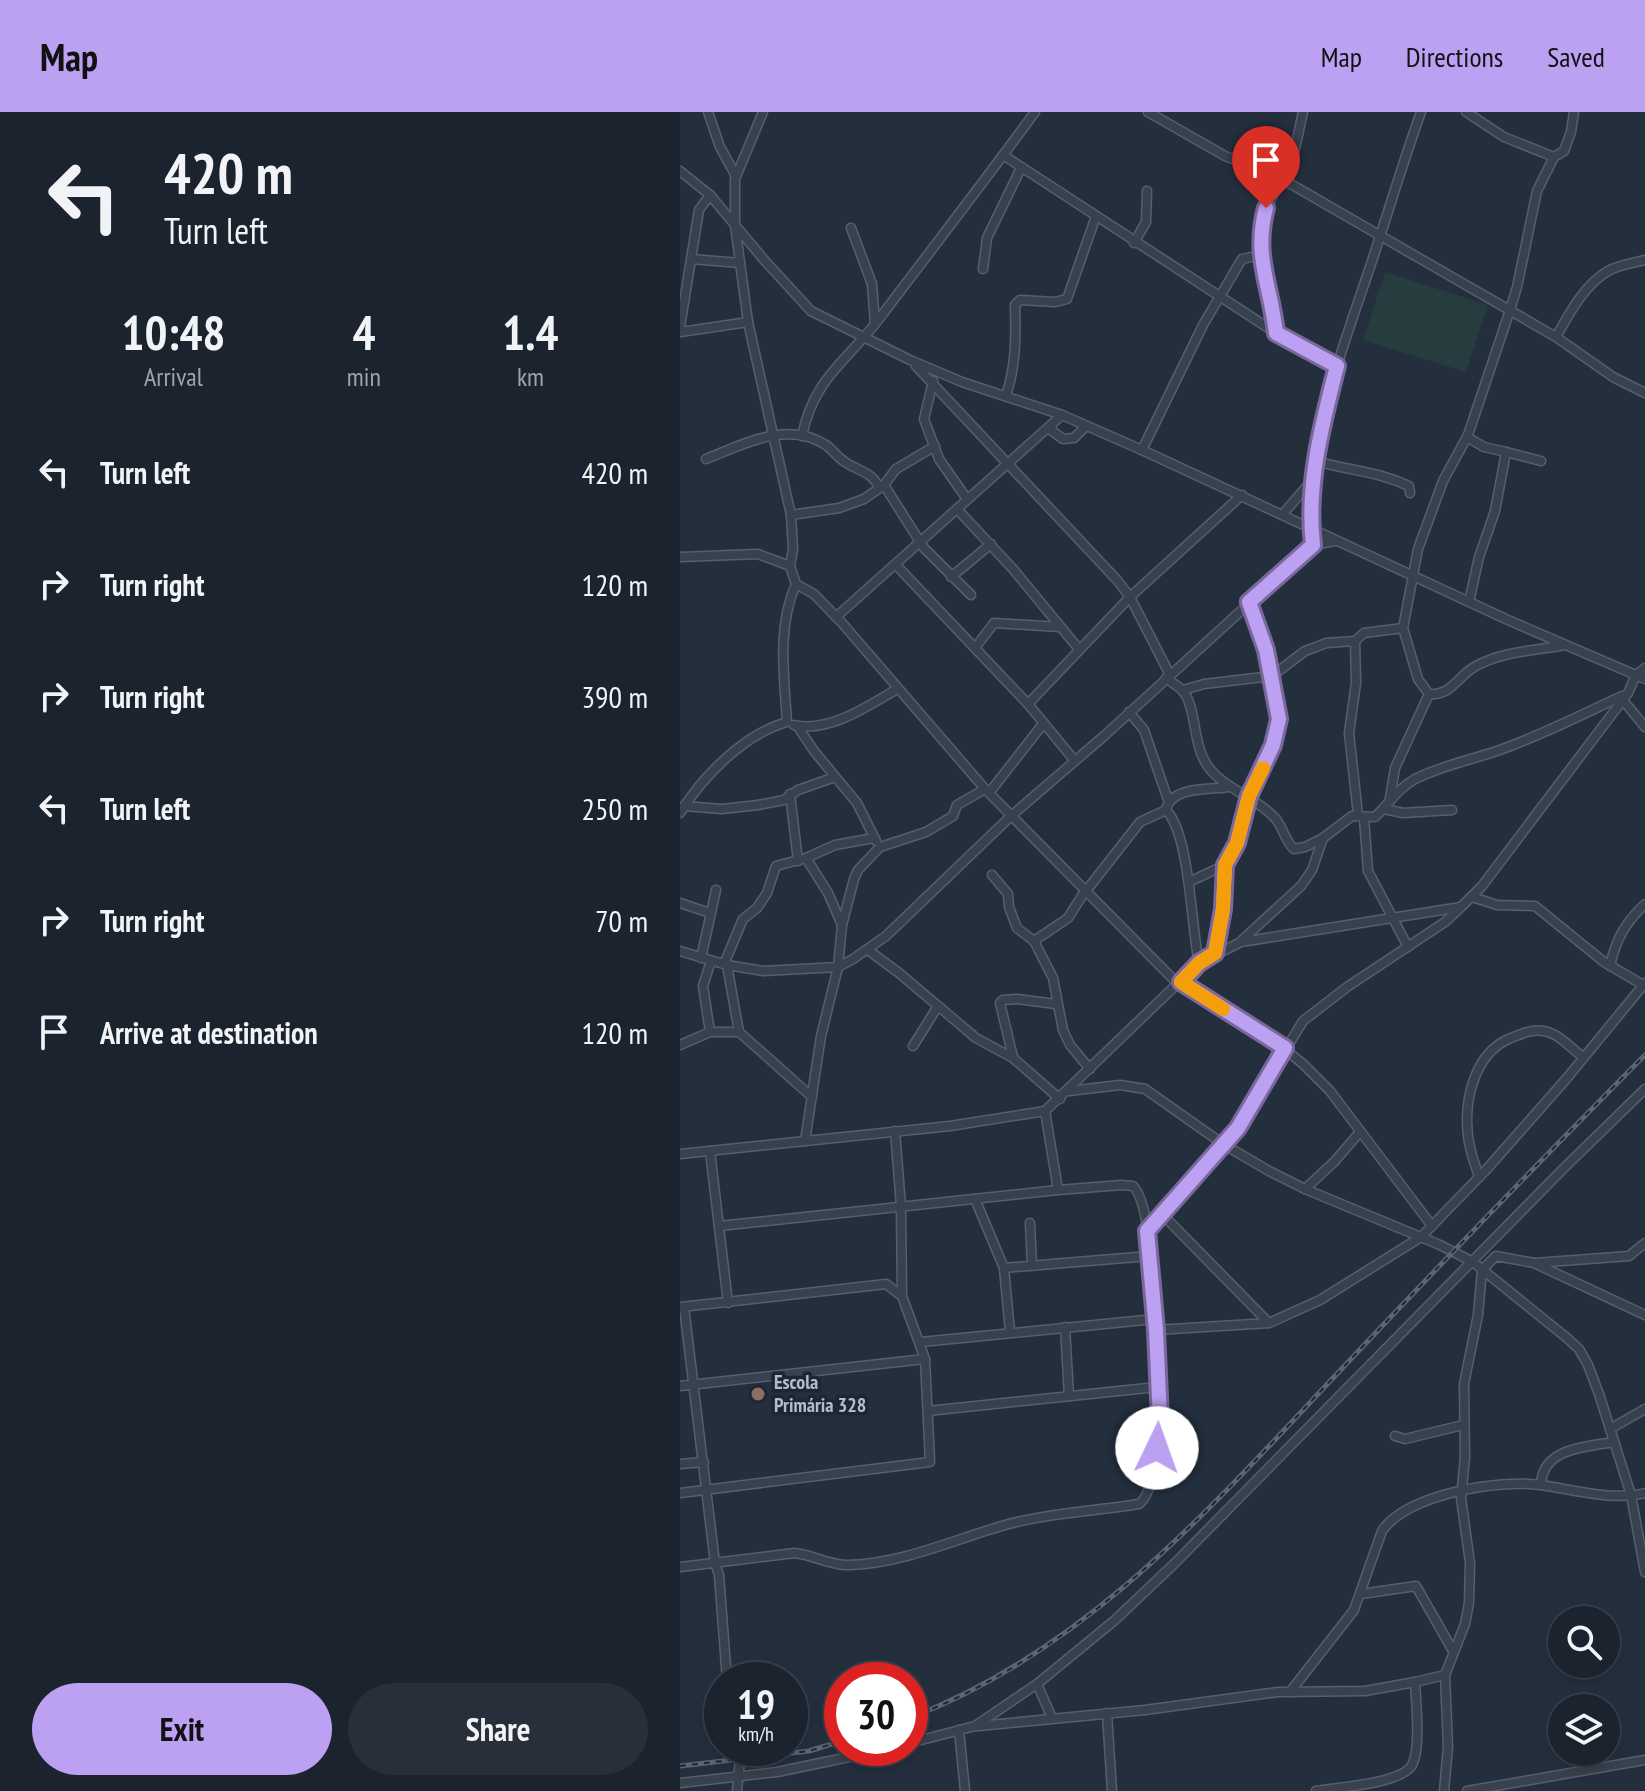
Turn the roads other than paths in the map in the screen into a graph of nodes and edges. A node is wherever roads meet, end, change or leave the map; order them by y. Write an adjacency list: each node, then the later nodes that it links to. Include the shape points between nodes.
1 (708, 112): 13 (street)
2 (763, 112): 13 (street)
3 (1035, 112): 9 (street)
4 (1148, 112): 14 (street, via 1225,156)
5 (1303, 112): 14 (street)
6 (1421, 112): 20 (street)
7 (1466, 112): 10 (street, via 1504,137)
8 (1574, 112): 10 (street, via 1564,151)
9 (1003, 155): 11 (street); 31 (street)
10 (1554, 157): 29 (street, via 1537,191)
11 (1021, 168): 17 (street); 27 (street, via 987,238)
12 (680, 171): 16 (street)
13 (736, 176): 18 (street)
14 (1282, 179): 20 (street); 22 (street, via 1260,227)
15 (1147, 191): 21 (street, via 1146,222)
16 (710, 195): 18 (street); 23 (street, via 699,210)
17 (1096, 216): 21 (street); 40 (street, via 1067,299 1020,300 1015,305 1016,342)
18 (735, 225): 25 (street); 35 (street, via 811,311)
19 (851, 228): 31 (street, via 872,284)
20 (1380, 237): 29 (street); 37 (street)
21 (1134, 243): 28 (street)
22 (1260, 255): 28 (street, via 1242,259); 33 (street)
23 (691, 259): 25 (street); 26 (street)
24 (1645, 260): 34 (street, via 1599,278)
25 (740, 263): 30 (street)
26 (684, 269): 32 (street)
27 (983, 269)
28 (1220, 296): 33 (street); 48 (street)
29 (1510, 310): 34 (street); 46 (street)
30 (748, 322): 32 (street); 44 (street)
31 (875, 324): 35 (street)
32 (680, 330)
33 (1276, 333): 37 (street)
34 (1556, 337): 39 (street)
35 (865, 338): 36 (street); 45 (street, via 822,383)
36 (910, 360): 38 (street); 40 (street)
37 (1337, 366): 51 (street)
38 (933, 381): 47 (street, via 924,419); 53 (street)
39 (1645, 393)
40 (1006, 396): 41 (street)
41 (1062, 415): 42 (street); 43 (street)
42 (1052, 424): 43 (street, via 1051,430 1063,439 1074,438); 53 (street)
43 (1085, 427): 48 (street)
44 (774, 434): 45 (street); 50 (street); 61 (street)
45 (802, 436): 55 (street, via 826,445)
46 (1467, 437): 49 (street); 70 (street, via 1423,530)
47 (935, 446): 55 (street, via 896,469); 58 (street)
48 (1142, 450): 57 (street)
49 (1506, 452): 52 (street); 76 (street)
50 (706, 459)
51 (1316, 461): 54 (street); 56 (street, via 1386,475 1409,486)
52 (1541, 461)
53 (1008, 465): 58 (street); 74 (street)
54 (1314, 478): 60 (street); 62 (street)
55 (881, 486): 61 (street, via 853,503); 63 (street)
56 (1410, 493)
57 (1242, 495): 60 (street); 74 (street)
58 (967, 499): 59 (street)
59 (957, 509): 63 (street); 65 (street)
60 (1283, 514): 62 (street)
61 (791, 515): 69 (street)
62 (1311, 527): 64 (street); 66 (street)
63 (919, 540): 68 (street); 71 (street)
64 (1335, 541): 66 (street); 70 (street)
65 (991, 544): 71 (street); 78 (street)
66 (1313, 545): 75 (street)
67 (680, 557): 69 (street, via 758,554)
68 (896, 565): 77 (street); 82 (street)
69 (790, 566): 72 (street)
70 (1413, 575): 76 (street); 79 (street)
71 (951, 577): 73 (street)
72 (796, 584): 77 (street); 94 (street, via 787,605)
73 (971, 595)
74 (1130, 597): 83 (street); 85 (street)
75 (1249, 602): 85 (street); 86 (street)
76 (1469, 602): 81 (street)
77 (836, 617): 88 (street)
78 (1060, 627): 82 (street, via 994,623); 83 (street)
79 (1403, 628): 80 (street, via 1364,633); 90 (street, via 1418,679)
80 (1355, 641): 86 (street, via 1305,651); 110 (street, via 1349,733)
81 (1565, 645): 87 (street); 90 (street, via 1498,656 1468,671 1442,694)
82 (975, 648): 92 (street)
83 (1078, 648): 92 (street)
84 (1645, 668): 87 (street)
85 (1168, 676): 89 (street); 93 (street)
86 (1272, 676): 89 (street); 103 (street, via 1277,733)
87 (1641, 677): 91 (street)
88 (897, 689): 96 (street, via 830,723); 101 (street)
89 (1183, 690): 100 (street, via 1206,764)
90 (1429, 694): 104 (street, via 1395,768)
91 (1625, 696): 97 (street); 104 (street, via 1500,750 1446,766); 120 (street)
92 (1028, 704): 95 (street)
93 (1129, 712): 98 (street); 105 (street, via 1144,730)
94 (787, 722): 96 (street); 106 (street, via 741,747)
95 (1043, 724): 98 (street); 101 (street)
96 (798, 727): 99 (street)
97 (1645, 727)
98 (1075, 761): 109 (street)
99 (835, 777): 102 (street); 111 (street, via 857,803)
100 (1229, 787): 103 (street); 105 (street, via 1183,793)
101 (987, 791): 109 (street); 113 (street, via 957,805 953,816 926,832)
102 (790, 794): 106 (street, via 737,808); 114 (street)
103 (1249, 796): 112 (street, via 1275,818 1294,849); 115 (street, via 1237,843)
104 (1390, 798): 107 (street)
105 (1167, 805): 117 (street); 119 (street, via 1140,822)
106 (682, 809)
107 (1384, 809): 108 (street); 110 (street, via 1375,817)
108 (1452, 810)
109 (1011, 816): 119 (street); 130 (street)
110 (1361, 816): 112 (street, via 1340,822); 125 (street, via 1368,871)
111 (874, 838): 113 (street); 114 (street, via 835,845)
112 (1323, 838): 128 (street, via 1301,886)
113 (880, 847): 126 (street, via 858,870)
114 (802, 859): 126 (street, via 828,893); 136 (street, via 776,866 767,893 743,919)
115 (1225, 865): 117 (street); 132 (street)
116 (992, 875): 127 (street, via 1008,894 1019,932)
117 (1189, 882): 135 (street)
118 (716, 890): 124 (street)
119 (1085, 891): 127 (street, via 1068,918); 139 (street)
120 (1472, 897): 123 (street); 137 (street, via 1497,905 1535,906)
121 (680, 903): 124 (street)
122 (1645, 904): 137 (street, via 1622,928)
123 (1461, 907): 125 (street); 129 (street)
124 (710, 913): 133 (street)
125 (1394, 917): 128 (street); 129 (street)
126 (842, 925): 138 (street)
127 (1034, 941): 141 (street, via 1053,978)
128 (1241, 942): 132 (street)
129 (1408, 947): 147 (street, via 1303,1021)
130 (868, 950): 138 (street); 142 (street)
131 (680, 951): 133 (street)
132 (1215, 953): 135 (street)
133 (701, 958): 134 (street)
134 (711, 961): 136 (street); 143 (street, via 703,986)
135 (1199, 963): 139 (street)
136 (726, 964): 138 (street, via 782,972); 144 (street)
137 (1610, 966): 140 (street)
138 (838, 967): 153 (street)
139 (1179, 983): 147 (street); 150 (street)
140 (1644, 984): 148 (street)
141 (1056, 1004): 149 (street, via 1017,999 1000,1003); 150 (street, via 1070,1045)
142 (938, 1006): 146 (street); 149 (street, via 976,1038)
143 (710, 1032): 144 (street); 145 (street)
144 (739, 1032): 153 (street)
145 (680, 1045)
146 (913, 1046)
147 (1285, 1048): 157 (street, via 1330,1091); 159 (street, via 1248,1113)
148 (1583, 1057): 162 (street); 162 (street, via 1543,1031 1520,1034 1490,1049 1481,1061 1469,1107 1469,1146)
149 (1013, 1058): 154 (street)
150 (1090, 1069): 152 (street)
151 (1645, 1089): 175 (street)
152 (1068, 1091): 154 (street); 159 (street, via 1120,1085 1145,1089)
153 (812, 1097): 158 (street)
154 (1060, 1099): 155 (street)
155 (1045, 1111): 156 (street); 164 (street)
156 (895, 1131): 158 (street); 166 (street)
157 (1359, 1133): 163 (street); 170 (street)
158 (805, 1141): 160 (street)
159 (1223, 1144): 163 (street); 167 (street)
160 (710, 1151): 161 (street); 169 (street)
161 (680, 1154)
162 (1479, 1177): 170 (street)
163 (1305, 1189): 172 (street)
164 (1058, 1190): 165 (street); 171 (street, via 1133,1186)
165 (975, 1199): 166 (street); 178 (street)
166 (901, 1206): 169 (street); 180 (street)
167 (1161, 1213): 171 (street); 185 (street)
168 (1030, 1223): 177 (street)
169 (719, 1226): 181 (street)
170 (1432, 1226): 172 (street)
171 (1147, 1231): 174 (street)
172 (1421, 1237): 175 (street); 185 (street, via 1320,1300)
173 (1645, 1243): 176 (street, via 1629,1256)
174 (1149, 1256): 177 (street); 184 (street)
175 (1473, 1262): 179 (street); 217 (street, via 1174,1564)
176 (1534, 1263): 179 (street, via 1496,1256); 183 (street)
177 (1032, 1266): 178 (street)
178 (1004, 1268): 188 (street)
179 (1482, 1270): 197 (street); 198 (street, via 1579,1349)
180 (902, 1296): 181 (street, via 886,1284); 189 (street)
181 (728, 1303): 182 (street)
182 (682, 1307): 191 (street)
183 (1645, 1315)
184 (1155, 1319): 186 (street); 187 (street)
185 (1269, 1323): 187 (street)
186 (1065, 1327): 188 (street); 194 (street)
187 (1156, 1330): 193 (street)
188 (1010, 1332): 189 (street)
189 (921, 1342): 190 (street)
190 (925, 1359): 191 (street); 196 (street)
191 (694, 1385): 192 (street); 201 (street)
192 (680, 1386)
193 (1157, 1387): 194 (street); 209 (street, via 1160,1428 1149,1493 1139,1504 1007,1525 922,1553 863,1564 844,1565 795,1553)
194 (1069, 1396): 196 (street)
195 (1645, 1409): 198 (street)
196 (928, 1411): 204 (street, via 930,1462)
197 (1463, 1425): 199 (street, via 1405,1439); 205 (street)
198 (1610, 1429): 200 (street)
199 (1395, 1436)
200 (1614, 1442): 203 (street, via 1553,1458 1544,1467); 208 (street)
201 (704, 1462): 202 (street); 204 (street)
202 (680, 1464)
203 (1541, 1485): 205 (street); 208 (street)
204 (707, 1490): 206 (street); 209 (street)
205 (1461, 1490): 212 (street, via 1413,1505 1388,1522); 213 (street, via 1469,1603)
206 (680, 1493)
207 (1645, 1493): 208 (street)
208 (1631, 1495): 211 (street)
209 (715, 1563): 210 (street); 214 (street)
210 (680, 1567)
211 (1645, 1572)
212 (1361, 1594): 213 (street, via 1416,1586); 218 (street, via 1346,1622)
213 (1453, 1651): 215 (street)
214 (726, 1662)
215 (1445, 1675): 216 (street); 233 (street)
216 (1415, 1682): 218 (street, via 1365,1691); 232 (street, via 1416,1748 1411,1766 1396,1778)
217 (1037, 1684): 220 (street); 221 (street)
218 (1290, 1692): 219 (street)
219 (1107, 1713): 220 (street); 231 (street)
220 (1052, 1718): 221 (street)
221 (975, 1726): 222 (street)
222 (959, 1730): 223 (street); 230 (street)
223 (928, 1738)
224 (1645, 1760): 234 (street)
225 (824, 1763): 227 (street)
226 (739, 1766): 227 (street)
227 (738, 1776): 228 (street); 229 (street)
228 (680, 1783)
229 (737, 1791)
230 (965, 1791)
231 (1112, 1791)
232 (1316, 1791)
233 (1444, 1791)
234 (1467, 1791)

